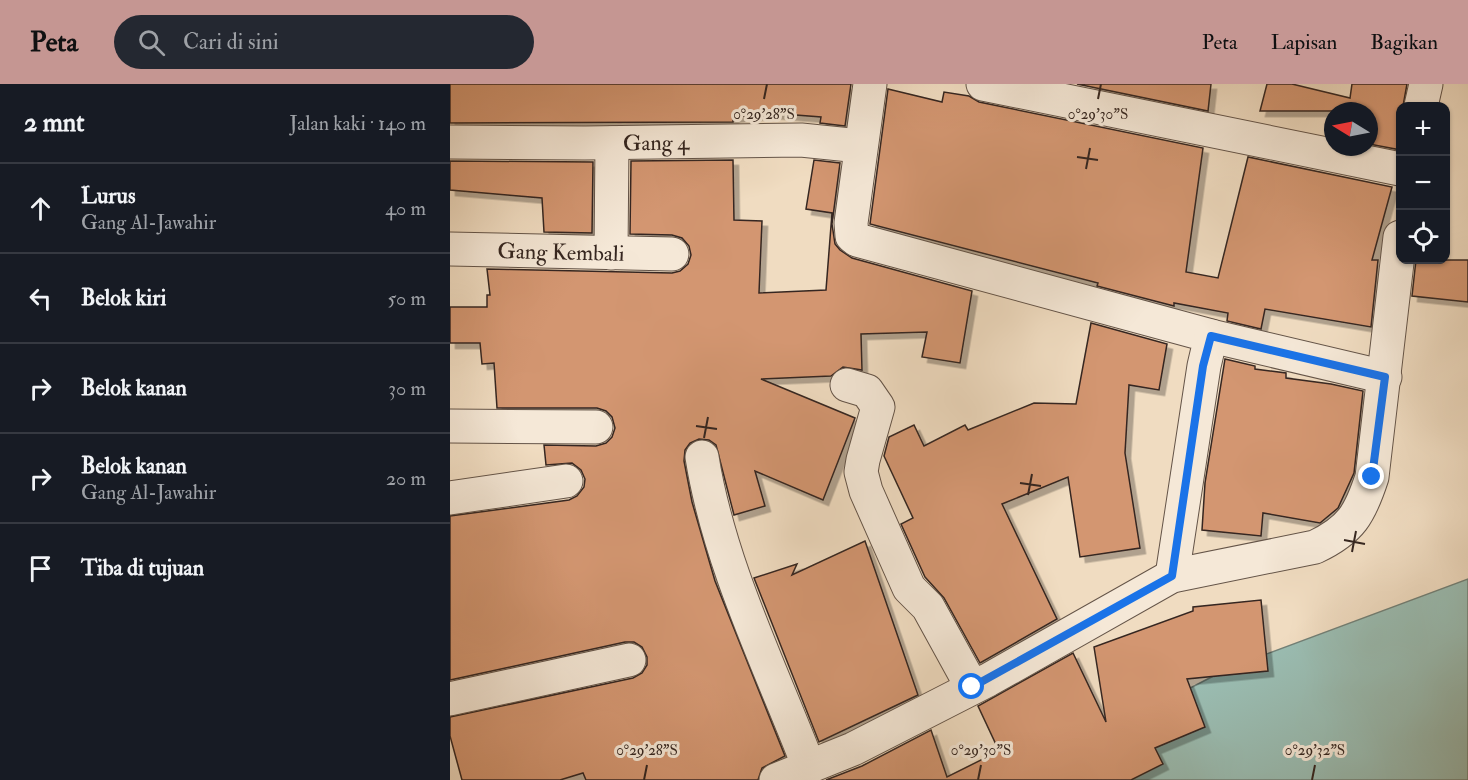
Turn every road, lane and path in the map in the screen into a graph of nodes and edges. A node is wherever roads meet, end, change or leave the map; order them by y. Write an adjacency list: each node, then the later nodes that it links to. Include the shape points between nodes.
1 (870, 84): 7 (street)
2 (983, 84): 8 (street)
3 (1426, 84): 4 (street)
4 (1422, 102)
5 (450, 142): 6 (street, Gang 4)
6 (612, 143): 7 (street, Gang 4, via 801,140); 10 (street)
7 (860, 146): 13 (street, via 851,223 852,236 857,240)
8 (1396, 168)
9 (450, 249): 10 (street, Gang Kembali)
10 (611, 253): 11 (street, Gang Kembali)
11 (672, 254)
12 (1398, 264): 14 (street)
13 (1211, 336): 14 (street); 21 (street, via 1203,366)
14 (1385, 377): 21 (street, via 1372,477 1363,506 1352,523 1336,537 1315,547)
15 (847, 385): 23 (street, via 867,391 878,406 861,472 866,491 909,588 928,607)
16 (450, 426): 17 (street)
17 (596, 428)
18 (702, 457): 25 (street, via 733,572)
19 (566, 481): 20 (street)
20 (450, 498)
21 (1172, 576): 23 (street)
22 (629, 660): 24 (street)
23 (972, 687): 25 (street, via 853,749)
24 (450, 699)
25 (809, 767): 26 (street)
26 (776, 780)

